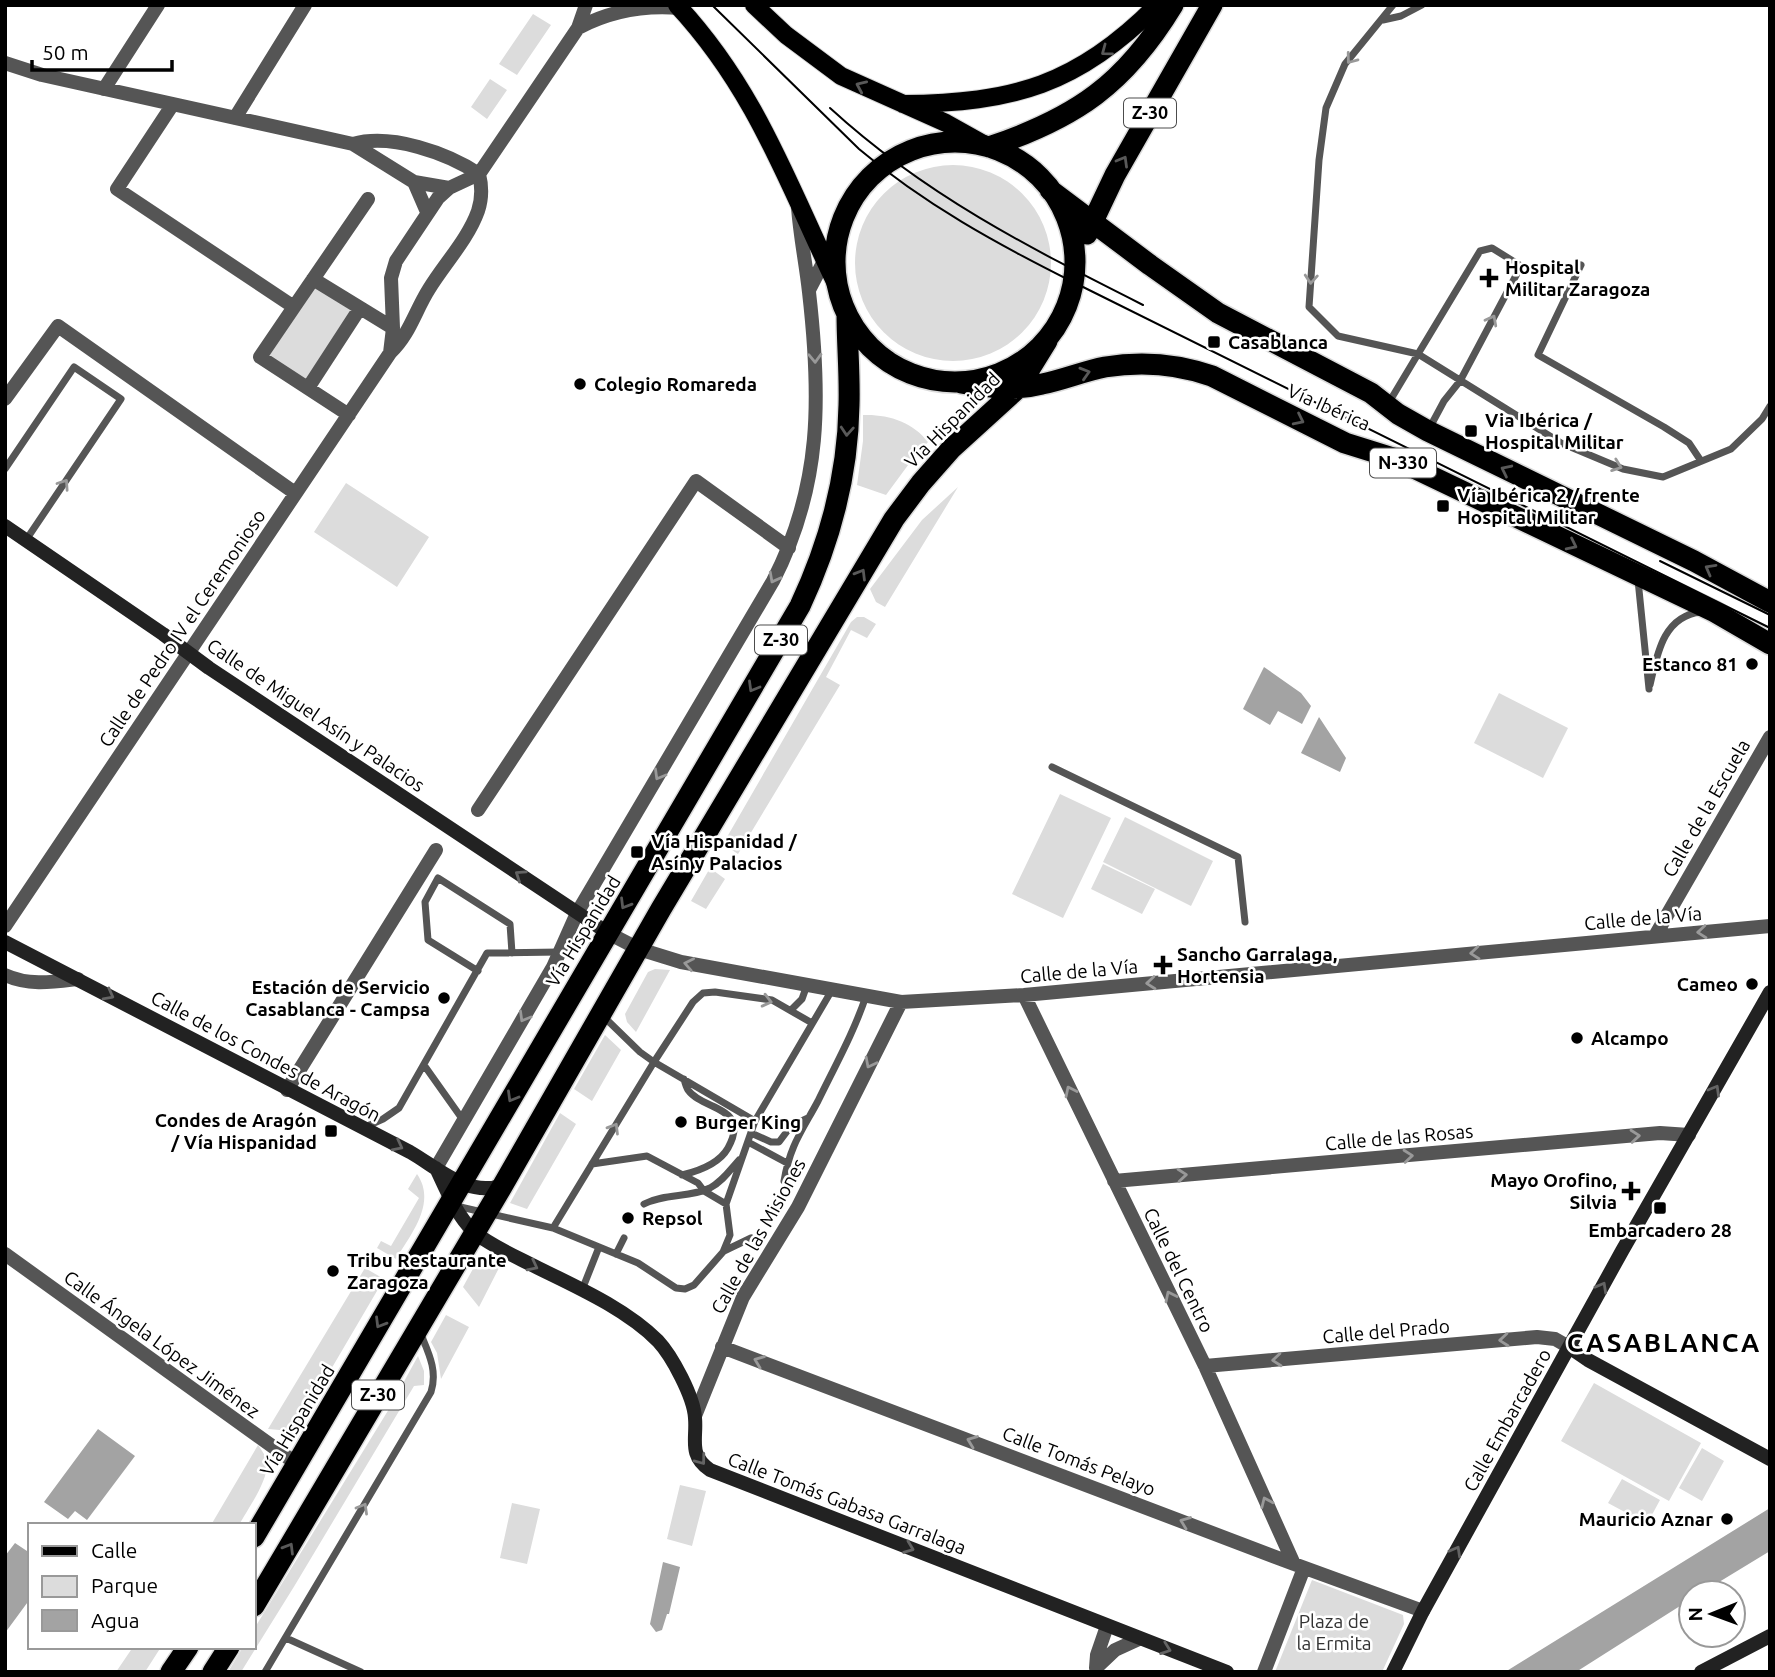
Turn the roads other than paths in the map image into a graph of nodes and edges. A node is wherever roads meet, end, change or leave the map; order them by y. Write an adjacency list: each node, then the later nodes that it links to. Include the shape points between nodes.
1 (158, 5): 14 (street)
2 (305, 5): 17 (street)
3 (586, 5): 12 (street)
4 (754, 5): 16 (main road, one-way to 4, via 841,76)
5 (1157, 5): 16 (main road, one-way to 16, via 1122,38 1067,75 1007,94)
6 (1173, 5): 19 (highway, Z-30, via 1137,57 1103,90 1054,122)
7 (1212, 5): 27 (highway, Z-30, one-way to 7)
8 (1393, 5): 11 (lane)
9 (1422, 5): 11 (lane)
10 (678, 6): 12 (street, via 630,9); 25 (main road, via 741,88 771,141)
11 (1383, 20): 41 (lane, one-way to 41, via 1345,64 1326,108 1309,307 1338,336)
12 (578, 28): 20 (street)
13 (5, 63): 14 (street)
14 (104, 89): 15 (street)
15 (173, 104): 17 (street); 35 (street, via 117,189)
16 (903, 104): 19 (main road)
17 (235, 118): 18 (street)
18 (353, 144): 20 (street, via 379,140 429,150); 21 (street)
19 (989, 147): 23 (highway, via 1017,159); 28 (highway, via 930,145 890,160 855,196)
20 (479, 174): 22 (street, Calle de Pedro IV el Ceremonioso); 40 (street, Calle de Pedro IV el Ceremonioso, via 482,194 474,221 425,295 409,331)
21 (414, 182): 22 (street); 26 (street)
22 (449, 188): 26 (street, Calle de Pedro IV el Ceremonioso)
23 (1051, 190): 27 (highway, Vía Ibérica); 31 (highway, via 1072,233)
24 (368, 198): 32 (street)
25 (798, 205): 29 (main road); 34 (street, Vía Hispanidad)
26 (427, 212): 38 (street, Calle de Pedro IV el Ceremonioso, via 393,266)
27 (1092, 222): 31 (highway, Z-30); 47 (highway, Vía Ibérica / N-330, via 1219,313)
28 (839, 232): 29 (street); 33 (highway)
29 (825, 261): 33 (main road); 34 (street)
30 (1581, 265): 51 (lane, via 1538,355 1689,443)
31 (1075, 266): 39 (highway, via 1070,296)
32 (313, 279): 35 (street); 36 (street)
33 (838, 288): 37 (highway)
34 (809, 290): 56 (street, Vía Hispanidad, one-way to 56, via 815,435 804,503)
35 (294, 307): 44 (street, via 260,357)
36 (360, 308): 38 (street); 44 (street)
37 (847, 314): 43 (highway, via 870,347 902,371); 70 (highway, Vía Hispanidad / Z-30, one-way to 70, via 847,437 834,520 819,566 800,607)
38 (393, 328): 40 (street, Calle de Pedro IV el Ceremonioso)
39 (1047, 341): 43 (highway, via 999,374); 45 (highway, Vía Hispanidad / Z-30)
40 (390, 353): 49 (street, Calle de Pedro IV el Ceremonioso)
41 (1418, 354): 42 (lane); 42 (lane, one-way to 41, via 1521,266 1492,248 1480,251); 47 (lane)
42 (1460, 381): 50 (lane); 51 (lane, one-way to 51, via 1562,443 1623,469 1663,477)
43 (961, 383): 45 (highway, Vía Ibérica)
44 (308, 388): 49 (street)
45 (1018, 388): 57 (highway, Vía Ibérica / N-330, one-way to 57, via 1119,365 1153,364 1197,371 1345,443 1393,458); 73 (highway, Vía Hispanidad / Z-30, one-way to 45, via 894,519 951,449)
46 (5, 400): 53 (street, via 58,326)
47 (1387, 405): 50 (highway, Vía Ibérica / N-330)
48 (1770, 406): 51 (lane, via 1731,449)
49 (349, 415): 53 (street, Calle de Pedro IV el Ceremonioso)
50 (1428, 431): 58 (highway, Vía Ibérica / N-330, one-way to 50)
51 (1701, 461)
52 (5, 469): 55 (lane, one-way to 52, via 121,399 74,367)
53 (295, 494): 61 (street, Calle de Pedro IV el Ceremonioso)
54 (5, 526): 55 (street, Calle de Miguel Asín y Palacios)
55 (26, 540): 61 (street, Calle de Miguel Asín y Palacios)
56 (789, 548): 64 (street, via 696,481); 66 (street, Vía Hispanidad, one-way to 66)
57 (1637, 576): 59 (highway, Vía Ibérica / N-330); 59 (lane, via 1649,689 1667,632 1683,617)
58 (1770, 602)
59 (1713, 611): 60 (highway, Vía Ibérica / N-330)
60 (1770, 644)
61 (188, 652): 66 (street, Calle de Miguel Asín y Palacios, one-way to 61); 68 (street, Calle de Pedro IV el Ceremonioso)
62 (1770, 737): 71 (street, Calle de la Escuela)
63 (1052, 767): 67 (lane, via 1238,857)
64 (478, 810)
65 (436, 850): 91 (street)
66 (577, 913): 70 (street, Calle de Miguel Asín y Palacios); 74 (street, Vía Hispanidad)
67 (1245, 922)
68 (5, 926)
69 (1770, 926): 71 (street, Calle de la Vía, one-way to 71)
70 (608, 933): 73 (street, Calle de la Vía); 108 (highway, Vía Hispanidad / Z-30, one-way to 108)
71 (1655, 936): 82 (street, Calle de la Vía, one-way to 82)
72 (5, 942): 78 (street, Calle de los Condes de Aragón)
73 (639, 949): 79 (street, Calle de la Vía, one-way to 73, via 681,962); 86 (highway, Vía Hispanidad / Z-30)
74 (560, 952): 75 (lane); 93 (street, Vía Hispanidad, one-way to 93)
75 (512, 953): 76 (lane, via 487,953); 76 (lane, via 509,924 438,878 425,902 428,940)
76 (478, 971): 89 (lane)
77 (5, 975): 78 (street, via 42,983)
78 (78, 979): 91 (street, Calle de los Condes de Aragón, one-way to 91)
79 (807, 985): 80 (street, Calle de la Vía); 85 (lane)
80 (832, 989): 83 (street, Calle de la Vía); 87 (lane)
81 (1770, 992): 97 (street, Calle Embarcadero, one-way to 81)
82 (1024, 995): 84 (street, Calle de la Vía); 105 (street, Calle del Centro, one-way to 82)
83 (866, 996): 84 (street, Calle de la Vía); 92 (lane)
84 (901, 1002): 121 (street, Calle de las Misiones, one-way to 121, via 798,1207 743,1297)
85 (791, 1010): 87 (lane); 88 (lane, one-way to 85, via 703,993 772,1000)
86 (601, 1014): 88 (lane); 106 (highway, Vía Hispanidad / Z-30)
87 (812, 1023): 94 (lane)
88 (654, 1062): 90 (lane); 101 (lane, one-way to 88)
89 (424, 1065): 93 (lane); 95 (lane, via 398,1108)
90 (684, 1079): 94 (lane); 103 (lane, via 689,1091 727,1114 734,1133 716,1162)
91 (287, 1090): 95 (street, Calle de los Condes de Aragón)
92 (808, 1118): 96 (lane, via 790,1126 779,1142); 100 (lane)
93 (463, 1120): 102 (street, Vía Hispanidad)
94 (755, 1121): 96 (lane)
95 (362, 1128): 102 (street, Calle de los Condes de Aragón, one-way to 102)
96 (751, 1133): 98 (lane)
97 (1689, 1135): 105 (street, Calle de las Rosas, one-way to 97, via 1660,1133); 122 (street, Calle Embarcadero, one-way to 97)
98 (748, 1142): 99 (lane); 100 (lane)
99 (742, 1157): 107 (lane, via 720,1182); 110 (lane)
100 (787, 1163): 104 (lane)
101 (592, 1164): 103 (lane, via 647,1156); 112 (lane)
102 (436, 1168): 108 (street, Calle de los Condes de Aragón); 108 (street, Calle de los Condes de Aragón)
103 (682, 1175): 107 (lane)
104 (784, 1181)
105 (1114, 1181): 123 (street, Calle del Centro, one-way to 105)
106 (503, 1185): 108 (street, Calle de los Condes de Aragón); 111 (highway, Vía Hispanidad / Z-30)
107 (704, 1191): 109 (lane, via 655,1198); 110 (lane)
108 (456, 1197): 111 (street, Calle de los Condes de Aragón); 126 (highway, Vía Hispanidad / Z-30, one-way to 126)
109 (644, 1204)
110 (726, 1204): 116 (lane, via 730,1229)
111 (480, 1223): 112 (lane); 119 (street, Calle Tomás Gabasa Garralaga, one-way to 119, via 509,1254); 120 (highway, Vía Hispanidad / Z-30)
112 (553, 1228): 115 (lane)
113 (624, 1238): 118 (lane)
114 (751, 1238): 116 (lane)
115 (599, 1247): 118 (lane); 119 (lane)
116 (723, 1252): 118 (lane, via 694,1285 684,1289)
117 (5, 1254): 126 (street, Calle Ángela López Jiménez)
118 (616, 1254)
119 (582, 1290): 124 (street, Calle Tomás Gabasa Garralaga, via 662,1346 687,1390)
120 (418, 1326): 129 (highway, Vía Hispanidad / Z-30, one-way to 120); 133 (lane, one-way to 120, via 430,1392 433,1368)
121 (722, 1347): 124 (street, Calle de las Misiones); 128 (street, Calle Tomás Pelayo, one-way to 121)
122 (1569, 1347): 123 (street, Calle del Prado, one-way to 123, via 1537,1337); 125 (street); 130 (street, Calle Embarcadero, one-way to 122)
123 (1205, 1366): 128 (street, Calle del Centro, one-way to 123)
124 (695, 1416): 131 (street, Calle Tomás Gabasa Garralaga, one-way to 131, via 696,1457 710,1470)
125 (1770, 1459)
126 (297, 1464): 127 (highway, Vía Hispanidad / Z-30)
127 (256, 1534)
128 (1299, 1566): 130 (street, Calle Tomás Pelayo); 143 (street)
129 (256, 1603)
130 (1423, 1611): 144 (street)
131 (1107, 1626): 134 (street, Calle Tomás Gabasa Garralaga); 137 (street)
132 (1770, 1636): 145 (street)
133 (286, 1638): 140 (lane); 141 (lane)
134 (1139, 1639): 137 (street, via 1115,1650); 142 (street, Calle Tomás Gabasa Garralaga, one-way to 142)
135 (187, 1649): 138 (highway)
136 (228, 1649): 139 (highway)
137 (1096, 1670)
138 (171, 1672)
139 (213, 1672)
140 (265, 1672)
141 (361, 1672)
142 (1227, 1672)
143 (1264, 1672)
144 (1394, 1672)
145 (1701, 1672)

